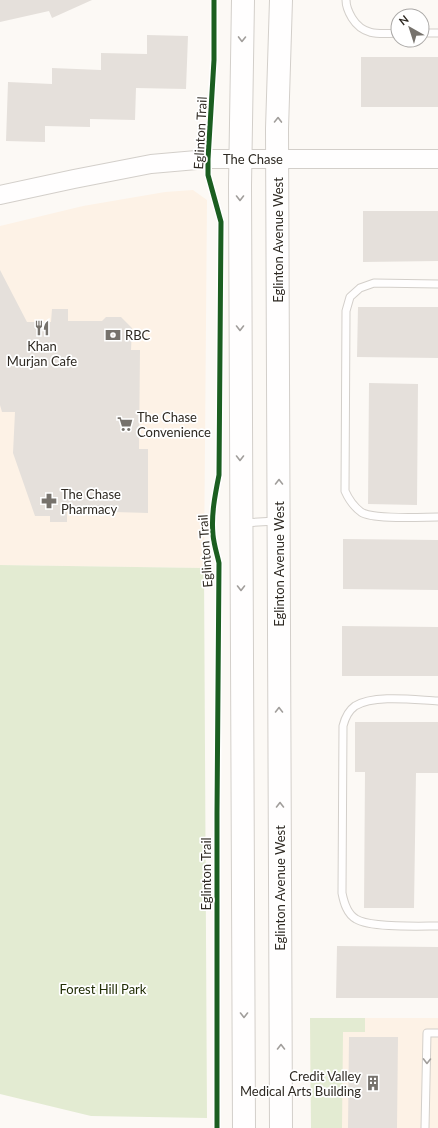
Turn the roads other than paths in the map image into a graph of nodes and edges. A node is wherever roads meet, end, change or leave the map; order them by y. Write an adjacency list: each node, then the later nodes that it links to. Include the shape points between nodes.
1 (243, 0): 5 (main road, one-way to 5)
2 (281, 0): 6 (main road, Eglinton Avenue West, one-way to 2)
3 (346, 0): 4 (lane, via 346,6 358,28 372,33)
4 (390, 33)
5 (240, 159): 6 (street, The Chase); 8 (street, The Chase, via 208,158 150,164); 12 (main road, one-way to 12)
6 (278, 159): 7 (street, The Chase); 11 (main road, Eglinton Avenue West, one-way to 6)
7 (438, 159)
8 (0, 195)
9 (438, 284): 10 (lane, via 374,283 360,288 350,297 346,311 345,491 350,502 362,513 377,517)
10 (438, 517)
11 (279, 521): 12 (lane); 17 (main road, Eglinton Avenue West, one-way to 11)
12 (240, 523): 16 (main road, one-way to 16)
13 (438, 701): 14 (lane, via 380,699 355,706 346,715 343,726 342,893 345,907 356,919 375,924)
14 (438, 926)
15 (438, 1033): 18 (lane, one-way to 18, via 427,1033)
16 (244, 1128)
17 (281, 1128)
18 (425, 1128)

